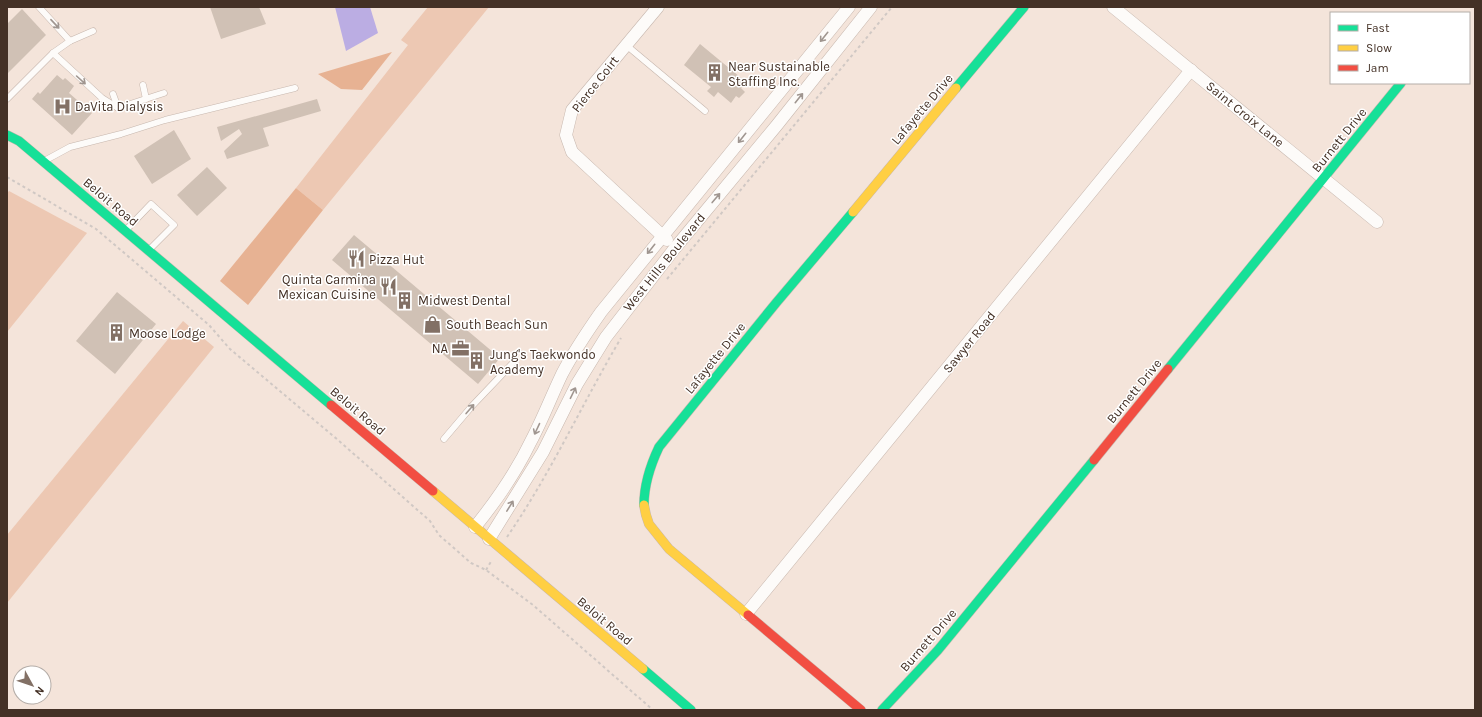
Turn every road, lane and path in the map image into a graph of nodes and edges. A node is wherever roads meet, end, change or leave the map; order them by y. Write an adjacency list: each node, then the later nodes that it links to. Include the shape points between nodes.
1 (39, 7): 9 (lane, one-way to 9)
2 (658, 7): 10 (street, Pierce Coirt)
3 (849, 7): 28 (street, West Hills Boulevard, one-way to 28)
4 (871, 7): 29 (street, West Hills Boulevard, one-way to 4)
5 (892, 7): 31 (path)
6 (1024, 7): 39 (street, Lafayette Drive, via 776,304 659,447 651,462 644,498 649,524 668,549)
7 (1113, 7): 12 (street, Saint Croix Lane)
8 (93, 31): 9 (lane)
9 (70, 41): 11 (lane)
10 (626, 45): 21 (lane); 28 (street, Pierce Coirt, via 572,110 566,135 572,152)
11 (53, 53): 18 (lane); 20 (lane, one-way to 20, via 102,98)
12 (1191, 70): 25 (street, Saint Croix Lane); 39 (street, Sawyer Road)
13 (1400, 84): 25 (street, Burnett Drive)
14 (143, 85): 19 (lane)
15 (295, 88): 23 (lane, via 165,120 70,147)
16 (164, 93): 19 (lane)
17 (113, 94): 20 (lane)
18 (7, 99)
19 (146, 99): 20 (lane)
20 (118, 108)
21 (705, 111)
22 (7, 135): 23 (street, Beloit Road, via 19,141)
23 (42, 162): 27 (street, Beloit Road)
24 (7, 177): 38 (path, via 96,229 209,325 230,349 430,521 439,535 470,563)
25 (1324, 179): 26 (street, Saint Croix Lane); 43 (street, Burnett Drive, via 938,650)
26 (1377, 222)
27 (125, 231): 30 (street, Beloit Road); 30 (lane, via 151,204 174,225)
28 (662, 236): 29 (street, Pierce Coirt); 35 (street, West Hills Boulevard, one-way to 35, via 590,327 563,373 514,473)
29 (675, 248): 36 (street, West Hills Boulevard, one-way to 29, via 543,452 596,351)
30 (148, 251): 35 (street, Beloit Road)
31 (663, 284)
32 (622, 337): 37 (path, via 527,509)
33 (512, 364): 34 (lane, one-way to 33)
34 (444, 439)
35 (475, 527): 36 (street, Beloit Road)
36 (489, 539): 37 (street, Beloit Road)
37 (500, 548): 38 (path); 41 (street, Beloit Road)
38 (486, 570): 40 (path, via 533,605)
39 (746, 614): 42 (street, Lafayette Drive)
40 (654, 710)
41 (691, 710)
42 (861, 710)
43 (882, 710)

